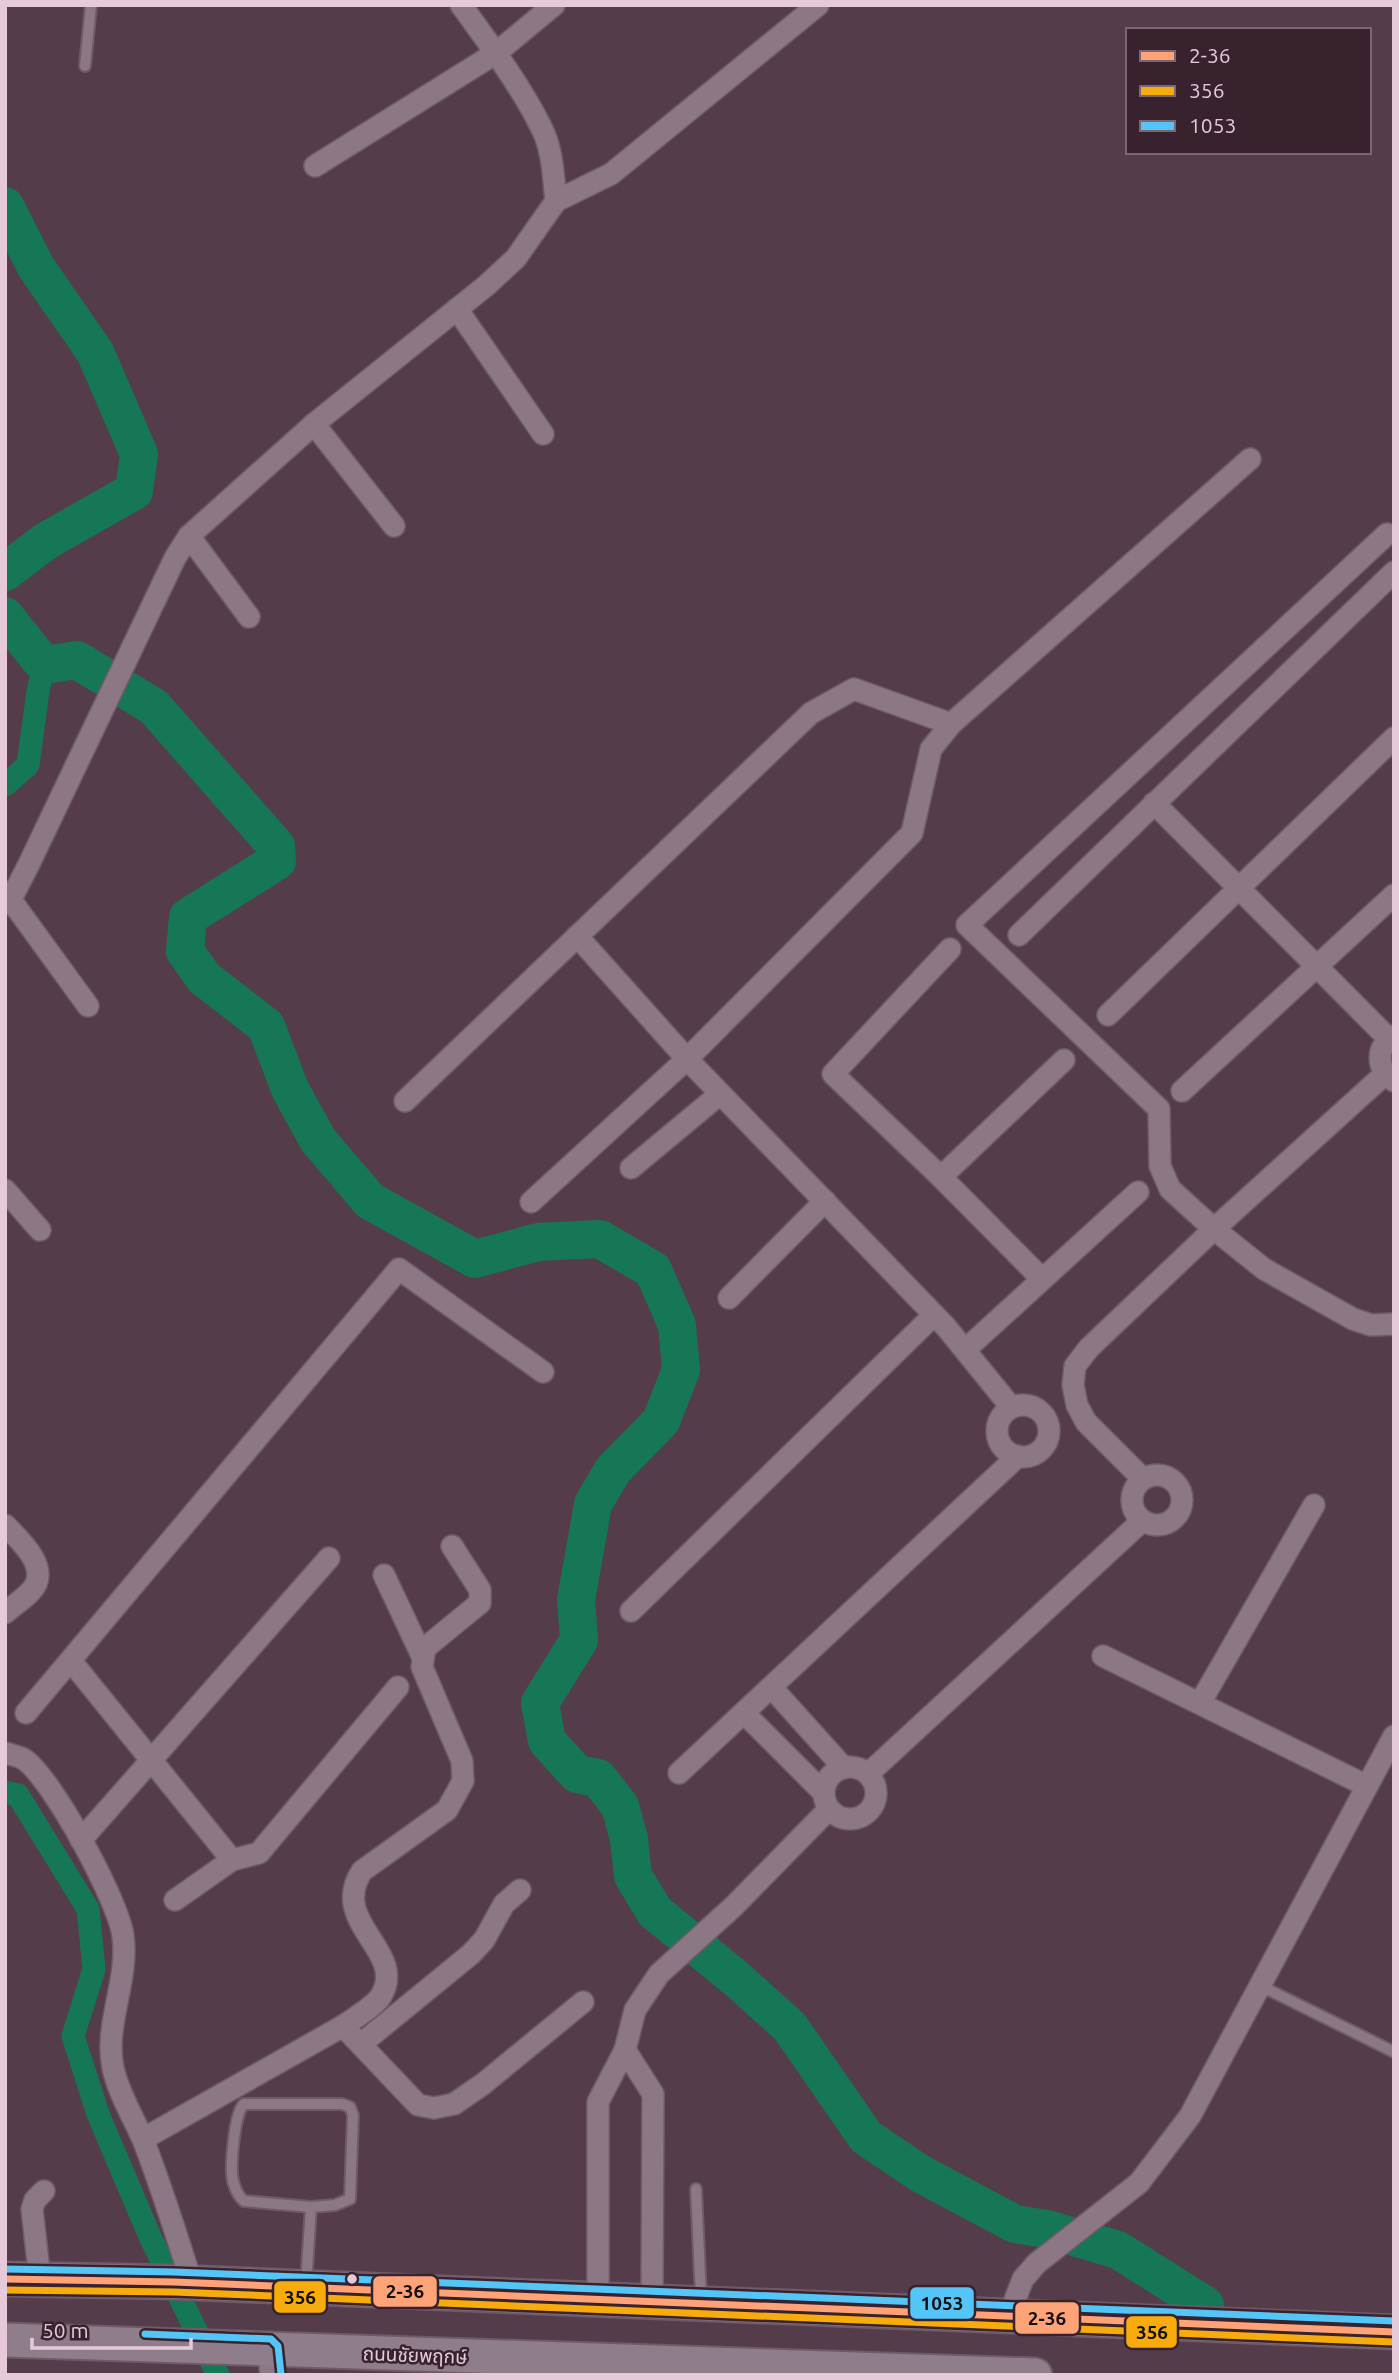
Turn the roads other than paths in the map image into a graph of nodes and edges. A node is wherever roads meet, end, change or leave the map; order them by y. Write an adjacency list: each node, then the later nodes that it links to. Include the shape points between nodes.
1 (91, 5): 6 (lane)
2 (461, 5): 5 (street)
3 (554, 5): 5 (street)
4 (818, 5): 8 (street, via 611,174)
5 (496, 53): 7 (street); 8 (street, via 542,127)
6 (85, 66)
7 (316, 166)
8 (556, 201): 9 (street, via 516,258)
9 (457, 309): 10 (street); 11 (street)
10 (314, 424): 13 (street); 15 (street)
11 (543, 434)
12 (1250, 459): 18 (street)
13 (394, 526)
14 (1387, 534): 43 (street, via 967,925 1159,1109 1160,1166 1170,1189)
15 (189, 536): 17 (street); 23 (street)
16 (1394, 572): 20 (street)
17 (249, 617)
18 (951, 724): 25 (street, via 854,689 811,712); 31 (street, via 931,748 912,833)
19 (1394, 738): 21 (street)
20 (1154, 803): 21 (street); 24 (street)
21 (1239, 888): 27 (street); 29 (street)
22 (1394, 895): 27 (street)
23 (7, 899): 28 (street)
24 (1019, 935)
25 (577, 936): 31 (street); 36 (street)
26 (950, 949): 38 (street, via 833,1074)
27 (1316, 966): 30 (street); 34 (street)
28 (88, 1006)
29 (1108, 1015)
30 (1391, 1038): 33 (street, via 1379,1060)
31 (687, 1059): 35 (street); 42 (street)
32 (1064, 1060): 38 (street)
33 (1389, 1077): 43 (street)
34 (1182, 1091)
35 (720, 1094): 37 (street); 41 (street)
36 (405, 1101)
37 (631, 1168)
38 (941, 1177): 45 (street)
39 (5, 1190): 44 (street)
40 (1139, 1192): 45 (street)
41 (825, 1201): 46 (street); 47 (street)
42 (531, 1202)
43 (1214, 1229): 48 (street, via 1264,1269 1353,1319 1371,1325); 53 (street, via 1075,1366 1073,1385 1086,1422)
44 (40, 1230)
45 (1042, 1279): 49 (street)
46 (729, 1298)
47 (934, 1315): 49 (street); 60 (street)
48 (1394, 1324)
49 (965, 1350): 51 (street)
50 (543, 1373): 64 (street, via 399,1269)
51 (1011, 1407): 52 (street, via 999,1419 997,1436 1006,1451); 52 (street, via 1037,1408 1050,1429 1039,1452)
52 (1018, 1456): 66 (street)
53 (1143, 1479): 55 (street, via 1132,1500); 55 (street, via 1168,1477 1183,1497 1173,1521 1158,1526)
54 (1314, 1505): 67 (street)
55 (1142, 1521): 75 (street)
56 (5, 1525): 61 (street, via 29,1550 38,1572 34,1589)
57 (452, 1546): 63 (street, via 480,1590 480,1603 425,1648)
58 (329, 1558): 72 (street)
59 (384, 1575): 63 (street)
60 (631, 1611)
61 (5, 1613)
62 (1103, 1656): 67 (street)
63 (423, 1658): 84 (street, via 427,1681 463,1761 463,1781 447,1810 362,1871 354,1883 355,1912 383,1960 387,1979 381,1998)
64 (71, 1661): 68 (street); 72 (street)
65 (398, 1687): 79 (street, via 259,1853)
66 (772, 1688): 69 (street); 73 (street)
67 (1200, 1703): 76 (street)
68 (26, 1713)
69 (744, 1713): 74 (street); 77 (street)
70 (1394, 1736): 76 (street)
71 (5, 1753): 78 (street, via 25,1760 46,1784)
72 (151, 1760): 78 (street); 79 (street)
73 (844, 1768): 75 (street); 77 (street, via 830,1777)
74 (679, 1773)
75 (868, 1774): 77 (street, via 876,1788 868,1812 844,1818)
76 (1367, 1786): 82 (street)
77 (826, 1801): 86 (street, via 734,1906 659,1973 635,2010)
78 (81, 1840): 88 (street, via 123,1935 122,1974 110,2043 118,2086)
79 (232, 1860): 81 (street)
80 (520, 1890): 85 (street, via 471,1954)
81 (175, 1900)
82 (1261, 1986): 87 (lane); 99 (street, via 1190,2116 1139,2183 1048,2253 1023,2279)
83 (583, 2002): 85 (street, via 483,2084 454,2104 434,2108 418,2105)
84 (343, 2026): 85 (street); 88 (street)
85 (360, 2044)
86 (625, 2050): 96 (street, via 598,2102); 97 (street, via 653,2094)
87 (1394, 2052)
88 (143, 2139): 94 (street)
89 (696, 2189): 98 (lane)
90 (44, 2191): 93 (street, via 32,2209)
91 (311, 2207): 91 (lane, via 350,2199 350,2107 244,2104 236,2117 233,2175 239,2197); 95 (lane)
92 (5, 2279): 93 (main road)
93 (40, 2280): 94 (main road)
94 (183, 2283): 95 (main road)
95 (305, 2289): 96 (main road)
96 (598, 2300): 97 (main road)
97 (652, 2302): 98 (main road)
98 (701, 2304): 99 (main road)
99 (1009, 2315): 100 (main road)
100 (1394, 2332)
101 (5, 2340): 102 (main road, ถนนชัยพฤกษ์, via 215,2345)
102 (270, 2362): 103 (main road, ถนนชัยพฤกษ์)
103 (886, 2372): 104 (main road, ถนนชัยพฤกษ์)
104 (1035, 2375)

